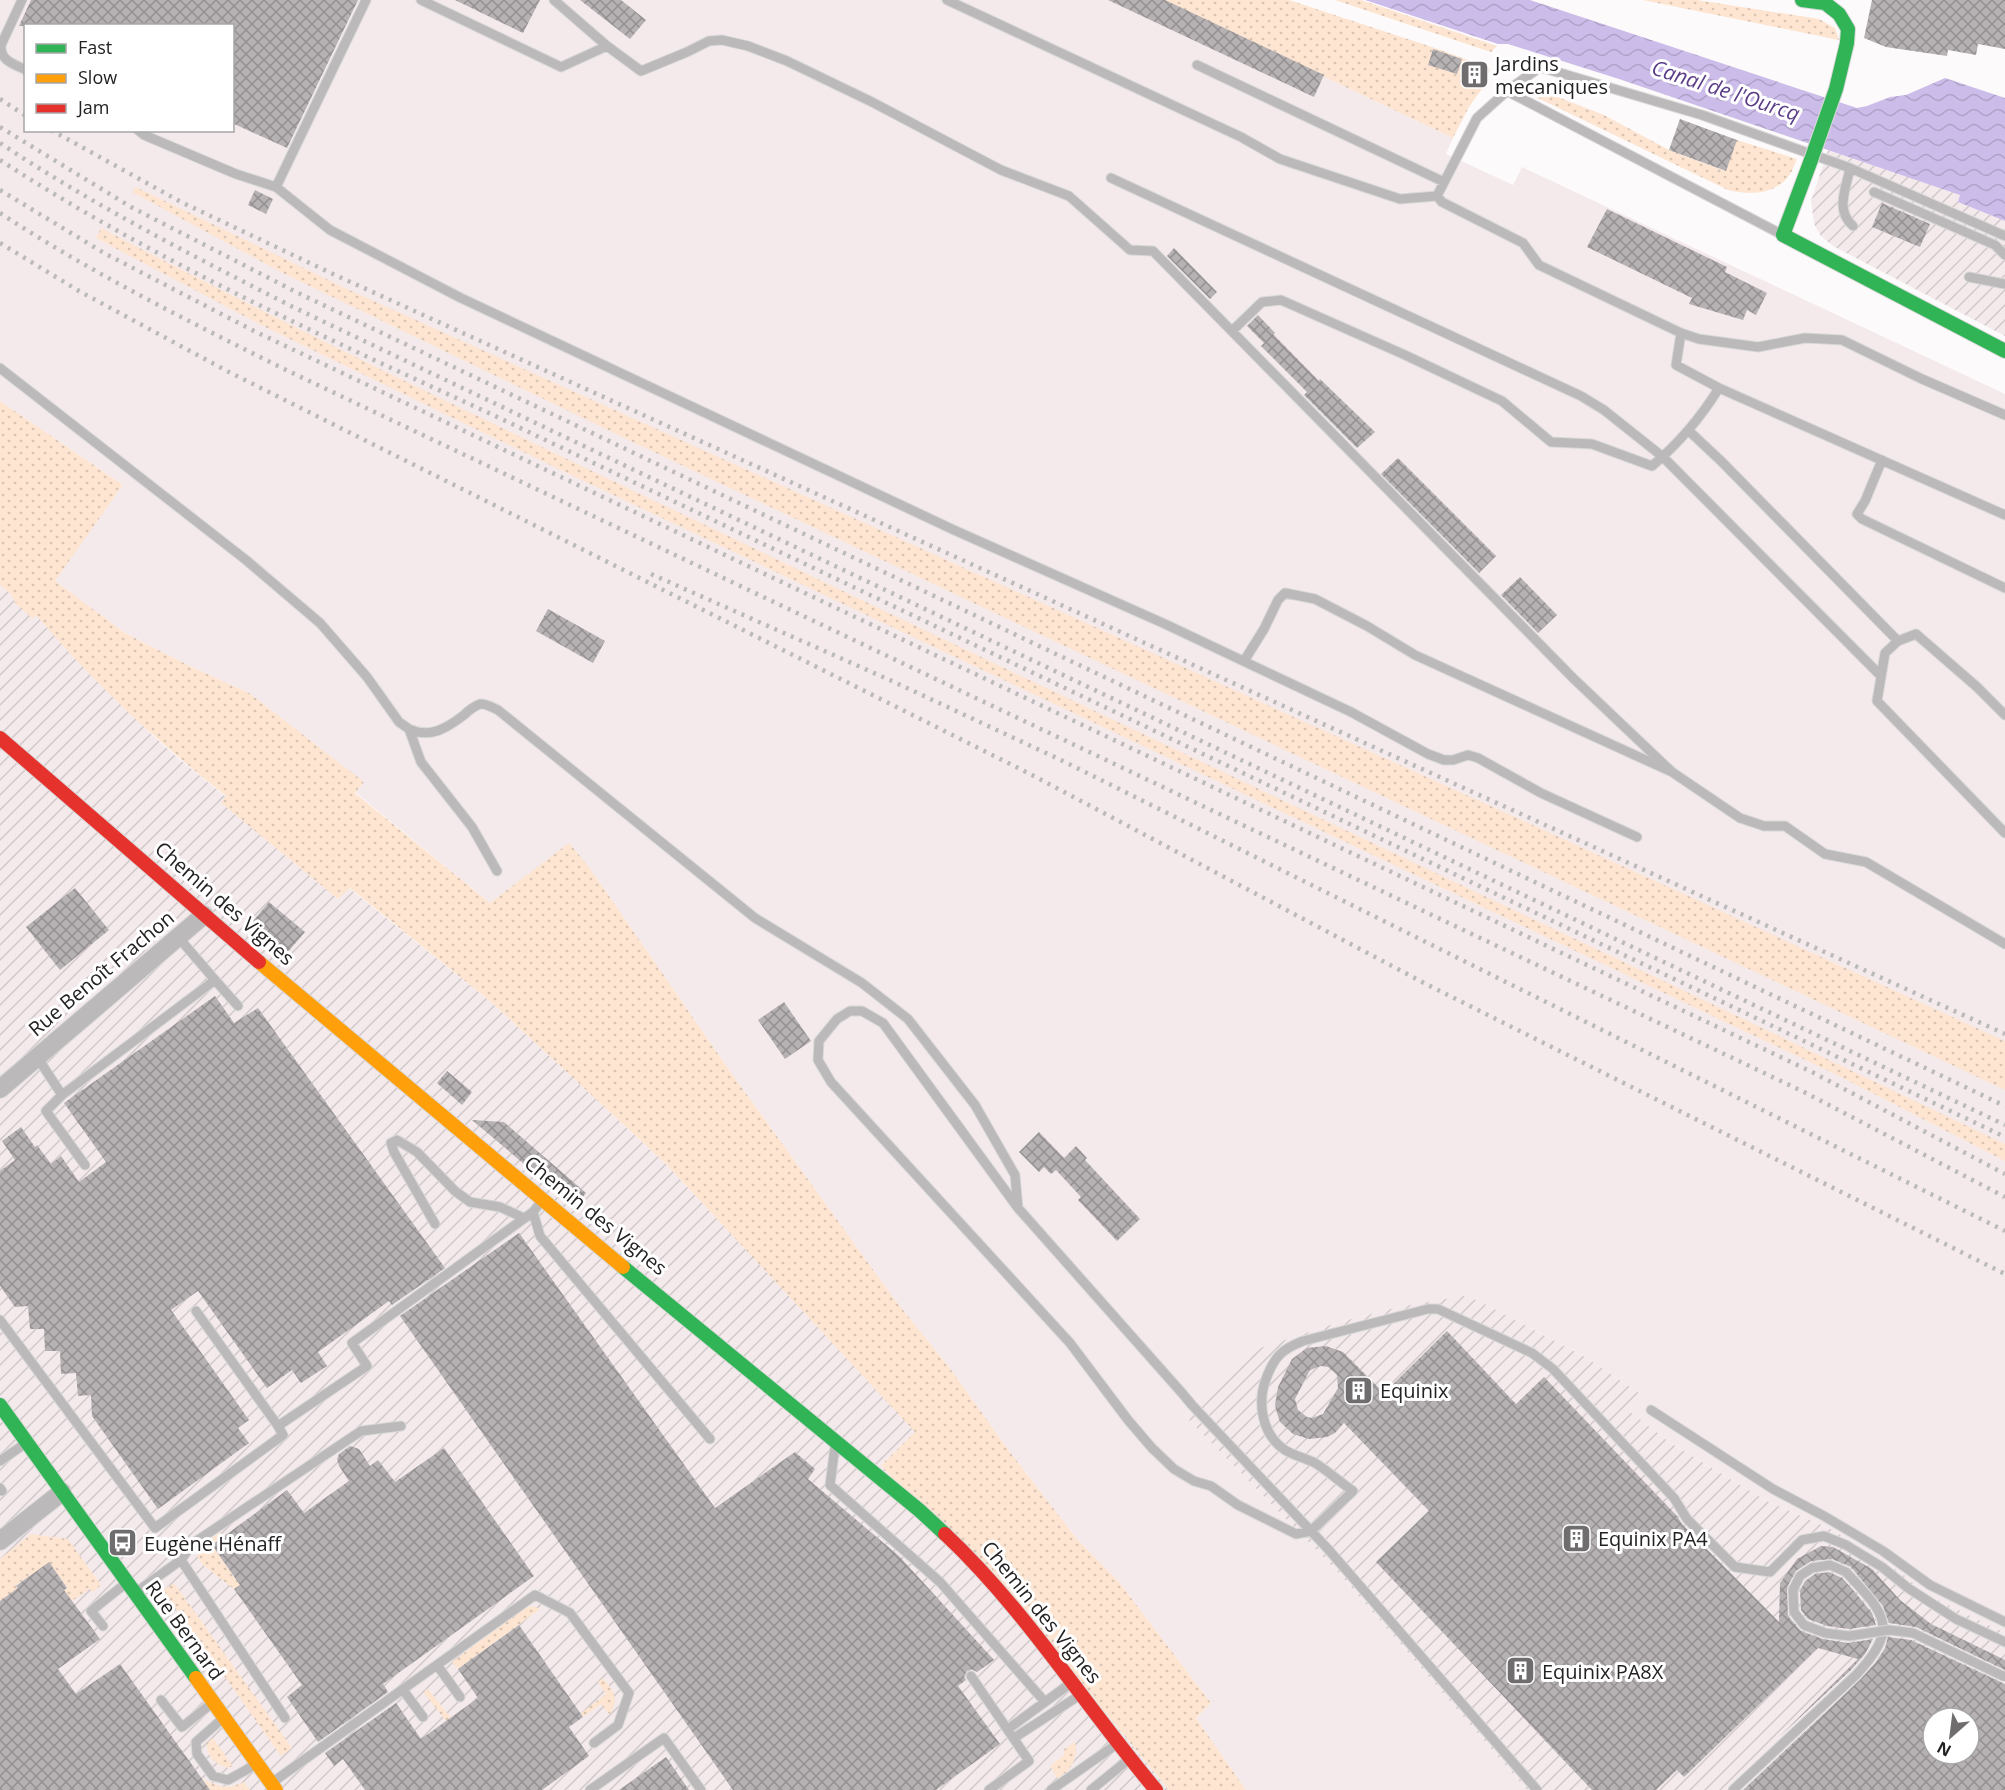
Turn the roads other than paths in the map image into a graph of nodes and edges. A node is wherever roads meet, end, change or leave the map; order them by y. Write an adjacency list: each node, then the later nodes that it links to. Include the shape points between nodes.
1 (22, 0): 9 (lane, via 0,51 5,60)
2 (366, 0): 15 (lane)
3 (421, 0): 7 (lane, via 561,67)
4 (554, 0): 7 (lane)
5 (947, 0): 17 (lane, via 1241,137 1280,159 1400,199)
6 (1802, 0): 19 (street, bridge, via 1825,3 1839,14 1848,29 1836,89)
7 (607, 46): 24 (lane, via 641,71 709,41 722,40 787,61 1001,170 1069,196 1130,250 1153,250)
8 (1197, 65): 14 (lane)
9 (24, 69)
10 (1507, 91): 12 (lane, via 1540,67 1702,115); 14 (lane, via 1477,118); 19 (lane)
11 (140, 132): 15 (lane)
12 (1850, 168): 18 (lane, via 1842,210); 20 (lane)
13 (1112, 178): 31 (lane, via 1581,396)
14 (1444, 182): 17 (lane)
15 (276, 187): 36 (lane, via 330,230 461,298 954,530)
16 (1874, 192): 21 (lane, via 1995,245)
17 (1437, 196): 25 (lane, via 1523,243 1539,265)
18 (1853, 226)
19 (1783, 235): 26 (street)
20 (2005, 236)
21 (2005, 255)
22 (1969, 277): 23 (lane)
23 (2005, 284)
24 (1232, 331): 31 (lane, via 1262,302 1281,300 1502,401 1551,441 1592,444 1652,466); 41 (lane)
25 (1681, 333): 28 (lane, via 1676,365); 29 (lane, via 1758,347 1806,338 1842,340)
26 (2005, 351)
27 (0, 368): 39 (lane, via 246,560 320,623 367,676 399,722)
28 (1719, 388): 30 (lane); 32 (lane)
29 (2005, 415)
30 (1689, 431): 31 (lane); 35 (lane)
31 (1663, 457): 37 (lane)
32 (1882, 460): 33 (lane); 34 (lane, via 1857,514)
33 (2005, 514)
34 (2005, 588)
35 (1898, 641): 37 (lane, via 1885,653); 38 (lane, via 1916,634)
36 (1244, 661): 41 (lane, via 1285,593 1316,599 1415,656); 43 (lane, via 1428,754 1444,760 1468,755 1478,758 1541,793)
37 (1881, 675): 42 (lane, via 1877,700)
38 (2005, 715)
39 (409, 729): 44 (lane, via 421,762 472,827); 55 (lane, via 425,735 454,723 480,705 498,710 755,918 862,983 908,1019 975,1105 1016,1175)
40 (0, 738): 45 (street, Chemin des Vignes)
41 (1672, 772): 47 (lane, via 1740,818 1764,826 1785,826 1825,854 1866,862)
42 (2005, 833)
43 (1636, 837)
44 (496, 871)
45 (204, 915): 46 (street, Rue Benoît Frachon); 54 (street, Chemin des Vignes)
46 (178, 937): 48 (lane); 50 (street, Rue Benoît Frachon)
47 (2005, 944)
48 (215, 980): 49 (lane); 52 (lane)
49 (238, 1006)
50 (38, 1057): 51 (street, Rue Benoît Frachon); 52 (lane)
51 (0, 1089)
52 (62, 1095): 53 (lane, via 46,1111)
53 (85, 1165)
54 (538, 1206): 56 (lane); 64 (lane, via 540,1236); 65 (street, Chemin des Vignes)
55 (1018, 1208): 69 (lane, via 1187,1399); 69 (lane, via 883,1023 862,1011 850,1011 837,1019 819,1041 818,1060 831,1082 1070,1343 1152,1448 1174,1469 1211,1486 1265,1520 1296,1534)
56 (524, 1218): 57 (lane, via 500,1207 470,1202 417,1152 397,1140 391,1143 394,1152); 62 (lane, via 352,1343 367,1366)
57 (435, 1224)
58 (196, 1311): 62 (lane)
59 (0, 1320): 62 (lane, via 155,1528 284,1435)
60 (0, 1405): 66 (street, Rue Bernard)
61 (1651, 1410): 73 (lane, via 1773,1489 1883,1551 1930,1586)
62 (278, 1426)
63 (401, 1426): 71 (lane, via 361,1431 192,1544)
64 (710, 1439)
65 (836, 1441): 79 (street, Chemin des Vignes, via 978,1565); 85 (lane, via 830,1485 940,1582)
66 (26, 1443): 67 (lane); 68 (street, Rue Bernard)
67 (0, 1461)
68 (62, 1492): 70 (street); 72 (street, Rue Bernard)
69 (1311, 1531): 75 (lane, via 1353,1491 1315,1463 1284,1450 1269,1433 1261,1406 1262,1391 1279,1353 1297,1343 1438,1309 1532,1353 1553,1369 1674,1498 1687,1519 1735,1566 1770,1572 1802,1540 1824,1536 1882,1567 1956,1619); 103 (lane)
70 (0, 1541)
71 (181, 1560): 72 (lane); 88 (lane)
72 (131, 1588): 74 (lane, via 91,1611); 84 (street, Rue Bernard)
73 (2005, 1622)
74 (103, 1626)
75 (2005, 1642)
76 (437, 1665): 80 (lane); 82 (lane); 91 (lane, via 534,1595 570,1613 629,1693 618,1725)
77 (971, 1676): 89 (lane)
78 (2005, 1677): 104 (lane, bridge, via 1913,1633 1888,1630 1879,1631 1849,1636 1804,1625 1794,1612 1793,1590 1800,1576 1812,1568 1830,1565 1846,1572 1875,1604 1883,1620 1882,1630 1880,1641 1856,1675)
79 (1071, 1683): 81 (street, Chemin des Vignes); 85 (lane)
80 (403, 1690): 86 (lane); 95 (lane)
81 (1080, 1695): 90 (lane); 92 (street, Chemin des Vignes)
82 (460, 1697)
83 (160, 1700): 84 (lane, via 182,1727)
84 (213, 1702): 87 (street, Rue Bernard)
85 (1045, 1702): 89 (lane)
86 (423, 1717)
87 (224, 1718): 94 (street, Rue Bernard); 94 (lane, via 195,1742 197,1754 213,1776 228,1780)
88 (285, 1718)
89 (1008, 1729): 90 (lane)
90 (1014, 1738): 98 (lane, via 1029,1761)
91 (594, 1743)
92 (1117, 1744): 93 (street, Chemin des Vignes); 99 (lane)
93 (1130, 1759): 100 (lane); 101 (street, Chemin des Vignes, via 1130,1775); 102 (street, Chemin des Vignes)
94 (257, 1763): 95 (street, Rue Bernard)
95 (274, 1787)
96 (590, 1790): 97 (lane, via 664,1738)
97 (701, 1790)
98 (989, 1790)
99 (1051, 1790)
100 (1091, 1790)
101 (1140, 1790)
102 (1156, 1790)
103 (1537, 1790)
104 (1733, 1790)

